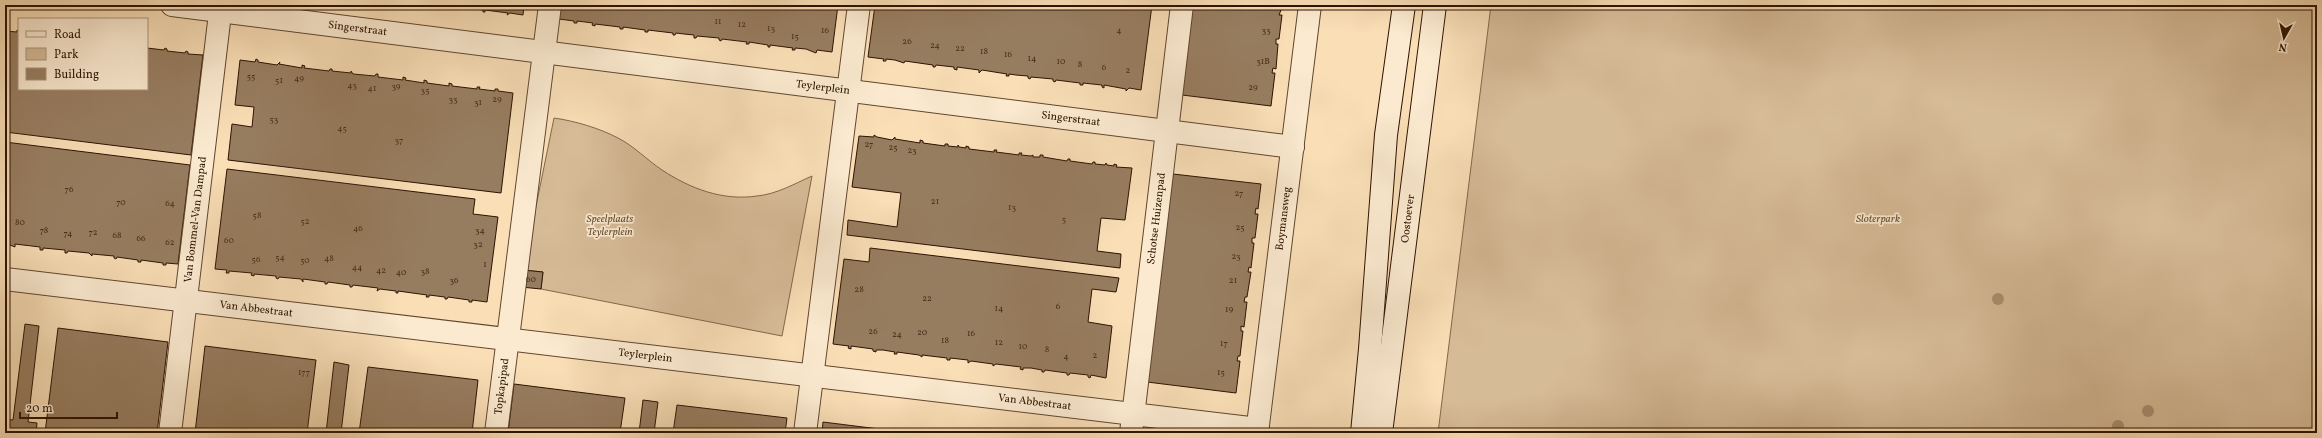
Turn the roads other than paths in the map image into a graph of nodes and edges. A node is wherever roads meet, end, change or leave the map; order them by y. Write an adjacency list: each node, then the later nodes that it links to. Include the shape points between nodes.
1 (172, 5): 8 (street, Singerstraat)
2 (550, 5): 9 (street)
3 (859, 5): 10 (street)
4 (1182, 5): 11 (street, Schotse Huizenpad)
5 (1310, 5): 12 (street, Boymansweg)
6 (1404, 5): 22 (street, via 1386,135)
7 (1435, 5): 23 (street, Oostoever)
8 (221, 8): 9 (street, Singerstraat); 14 (street, Van Bommel-Van Dampad)
9 (544, 53): 10 (street, Teylerplein); 15 (street)
10 (848, 91): 11 (street, Singerstraat); 16 (street, Teylerplein)
11 (1166, 131): 12 (street, Singerstraat); 17 (street, Schotse Huizenpad)
12 (1293, 147): 18 (street, Boymansweg)
13 (5, 279): 14 (street, Van Abbestraat)
14 (186, 300): 15 (street, Van Abbestraat); 19 (street, Van Bommel-Van Dampad)
15 (508, 339): 16 (street, Teylerplein); 20 (street, Topkapipad)
16 (811, 376): 17 (street, Van Abbestraat); 21 (street)
17 (1133, 424): 18 (street, Van Abbestraat)
18 (1257, 431)
19 (170, 433)
20 (496, 433)
21 (805, 433)
22 (1362, 433)
23 (1381, 433)

